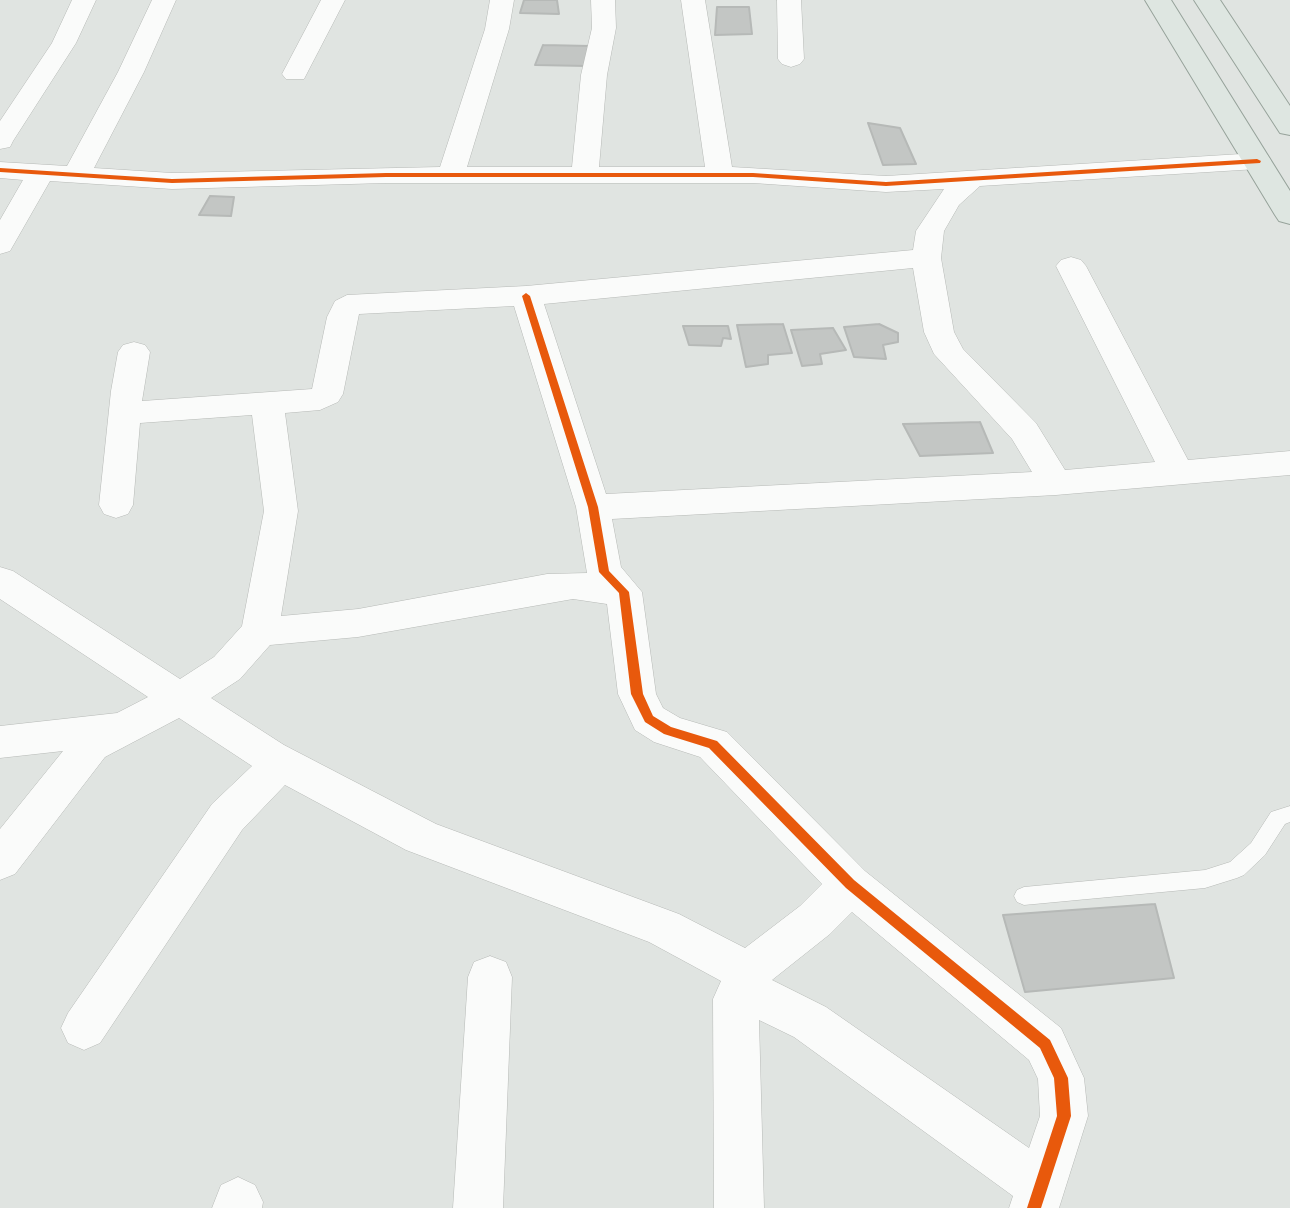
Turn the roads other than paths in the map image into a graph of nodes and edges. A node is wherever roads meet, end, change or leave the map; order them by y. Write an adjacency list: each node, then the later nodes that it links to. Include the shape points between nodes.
1 (83, 0): 14 (street, via 64,43)
2 (164, 0): 18 (street)
3 (333, 0): 11 (street)
4 (502, 0): 19 (street)
5 (603, 0): 20 (street, via 604,28 594,75)
6 (693, 0): 21 (street)
7 (789, 0): 10 (street)
8 (1158, 0): 15 (main road)
9 (1207, 0): 12 (main road)
10 (791, 59)
11 (295, 74)
12 (1281, 99): 13 (main road)
13 (1290, 127)
14 (0, 141)
15 (1257, 161): 22 (street); 23 (main road)
16 (0, 170): 17 (street)
17 (41, 173): 18 (street); 24 (street)
18 (76, 175): 19 (street, via 172,181)
19 (451, 175): 20 (street)
20 (585, 175): 21 (street)
21 (720, 175): 22 (street, via 886,184)
22 (972, 179): 25 (street, via 948,200 936,220)
23 (1290, 215)
24 (0, 246)
25 (926, 258): 27 (street); 33 (street, via 939,332 950,354 1024,431)
26 (1071, 267): 32 (street)
27 (526, 296): 29 (street, via 358,302 346,308 342,317 325,397); 35 (street)
28 (134, 352): 30 (street)
29 (267, 403): 30 (street); 38 (street, via 281,511)
30 (126, 414): 34 (street)
31 (1290, 463): 32 (street)
32 (1177, 472): 33 (street)
33 (1056, 483): 35 (street)
34 (116, 505)
35 (593, 507): 37 (street, via 604,572)
36 (0, 581): 39 (street)
37 (624, 592): 38 (street, via 573,585 358,623); 45 (street, via 637,694 649,719 667,732 713,744)
38 (260, 631): 39 (street, via 227,668)
39 (180, 699): 40 (street); 42 (street)
40 (121, 728): 41 (street); 44 (street, via 91,746)
41 (0, 742)
42 (281, 763): 48 (street, via 421,837 664,928); 49 (street, via 227,817)
43 (1290, 814): 46 (lane, via 1278,818 1258,849 1237,869 1205,879)
44 (0, 861)
45 (850, 884): 48 (street); 50 (street, via 1045,1044 1061,1078 1064,1116)
46 (1024, 897)
47 (490, 978): 51 (street)
48 (745, 980): 50 (street, via 810,1022); 52 (street, via 736,999)
49 (85, 1028)
50 (1037, 1196)
51 (478, 1208)
52 (739, 1208)

